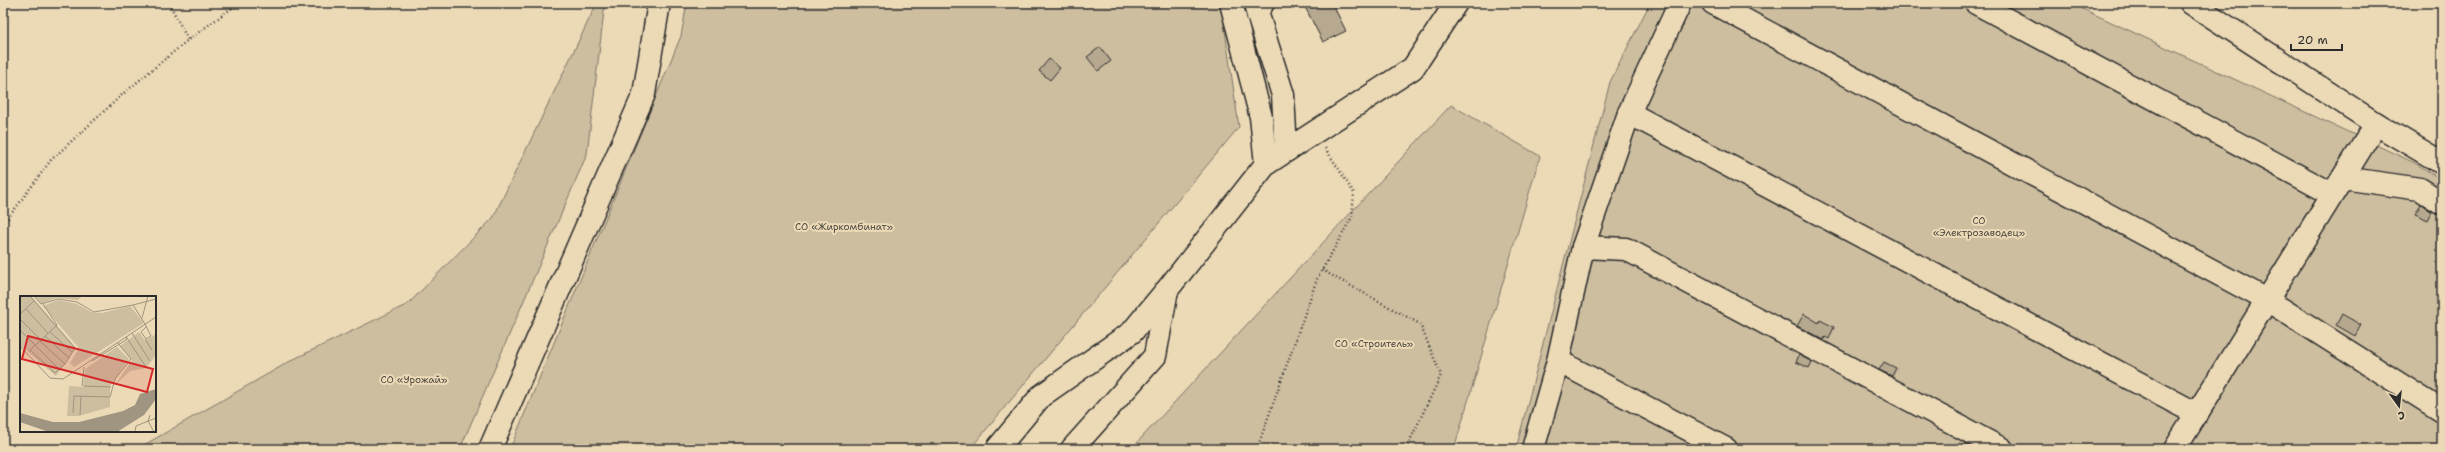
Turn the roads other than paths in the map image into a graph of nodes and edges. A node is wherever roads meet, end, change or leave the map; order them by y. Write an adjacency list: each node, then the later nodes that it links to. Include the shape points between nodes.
1 (659, 3): 23 (lane, via 644,94)
2 (1231, 3): 13 (lane, via 1261,116)
3 (1264, 3): 11 (lane, via 1257,12 1283,95)
4 (1456, 3): 11 (lane, via 1413,68)
5 (1680, 3): 9 (lane)
6 (1713, 3): 18 (lane)
7 (1976, 3): 14 (lane)
8 (2191, 3): 10 (lane)
9 (1629, 113): 16 (lane); 21 (lane)
10 (2376, 124): 12 (lane); 14 (lane)
11 (1286, 150): 13 (lane)
12 (2442, 163)
13 (1266, 164): 17 (lane)
14 (2338, 186): 15 (lane, via 2420,189); 18 (lane)
15 (2442, 203)
16 (1583, 247): 19 (lane); 28 (lane, via 1626,249)
17 (1167, 290): 24 (lane, via 1132,332 1040,396); 25 (lane, via 1155,356)
18 (2267, 300): 20 (lane); 21 (lane)
19 (1558, 361): 26 (lane); 27 (lane)
20 (2442, 411)
21 (2197, 414): 22 (lane)
22 (2180, 447)
23 (490, 449)
24 (997, 449)
25 (1072, 449)
26 (1534, 449)
27 (1726, 449)
28 (2002, 449)

